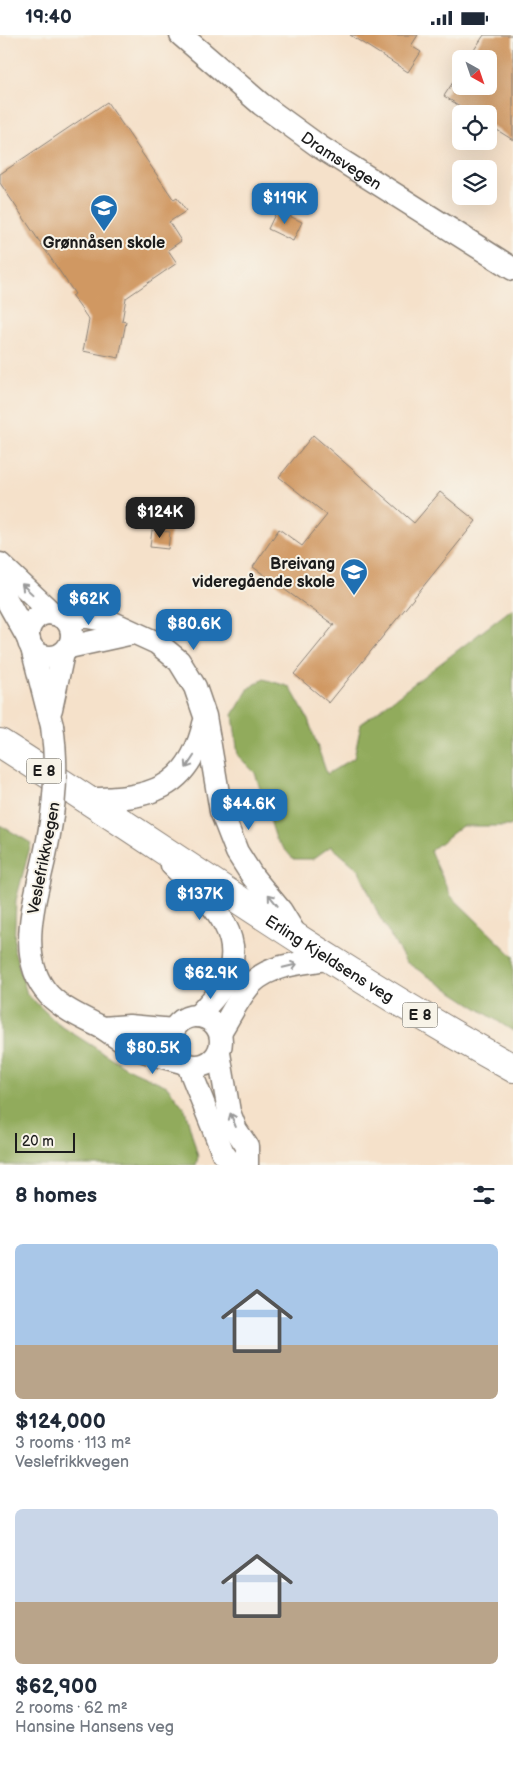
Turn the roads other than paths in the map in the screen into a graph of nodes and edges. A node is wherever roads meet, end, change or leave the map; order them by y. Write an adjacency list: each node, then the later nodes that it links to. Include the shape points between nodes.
1 (181, 35): 2 (street, Dramsvegen, via 261,103 320,147)
2 (513, 269)
3 (0, 564): 5 (street, one-way to 3)
4 (0, 588): 7 (street, Veslefrikkvegen)
5 (57, 615): 6 (street, via 110,621); 7 (street, via 37,618 31,624); 8 (street, via 71,630)
6 (133, 633): 8 (street); 9 (street, via 157,643 178,661 196,687)
7 (30, 644): 8 (street, via 47,657); 10 (street, Veslefrikkvegen)
8 (66, 650): 10 (street, Veslefrikkvegen)
9 (205, 716): 12 (street, one-way to 12, via 194,755 172,781 135,797); 14 (street, one-way to 9, via 236,852 221,811)
10 (51, 719): 17 (street, Veslefrikkvegen, bridge, via 55,745 55,799 31,915 30,951 39,979 48,994 61,1005)
11 (0, 743): 12 (highway, Erling Kjeldsens veg / E 8)
12 (88, 799): 13 (highway, Erling Kjeldsens veg / E 8)
13 (145, 838): 14 (highway, Erling Kjeldsens veg / E 8); 16 (street, via 211,903 231,938 233,956 224,985)
14 (300, 941): 15 (highway, Erling Kjeldsens veg / E 8)
15 (328, 959): 19 (street, one-way to 15, via 252,983 265,973); 21 (highway, Erling Kjeldsens veg / E 8, via 445,1031)
16 (198, 1016): 18 (street, via 184,1020); 19 (street, via 211,1021)
17 (103, 1028): 18 (street, via 129,1026); 20 (street, Veslefrikkvegen, via 125,1043)
18 (174, 1030): 20 (street, via 173,1051)
19 (219, 1043): 20 (street, via 214,1059 202,1066); 23 (street, one-way to 19, via 247,1146 229,1112)
20 (185, 1063): 22 (street, via 223,1153 230,1162)
21 (513, 1068)
22 (238, 1165)
23 (247, 1165)

